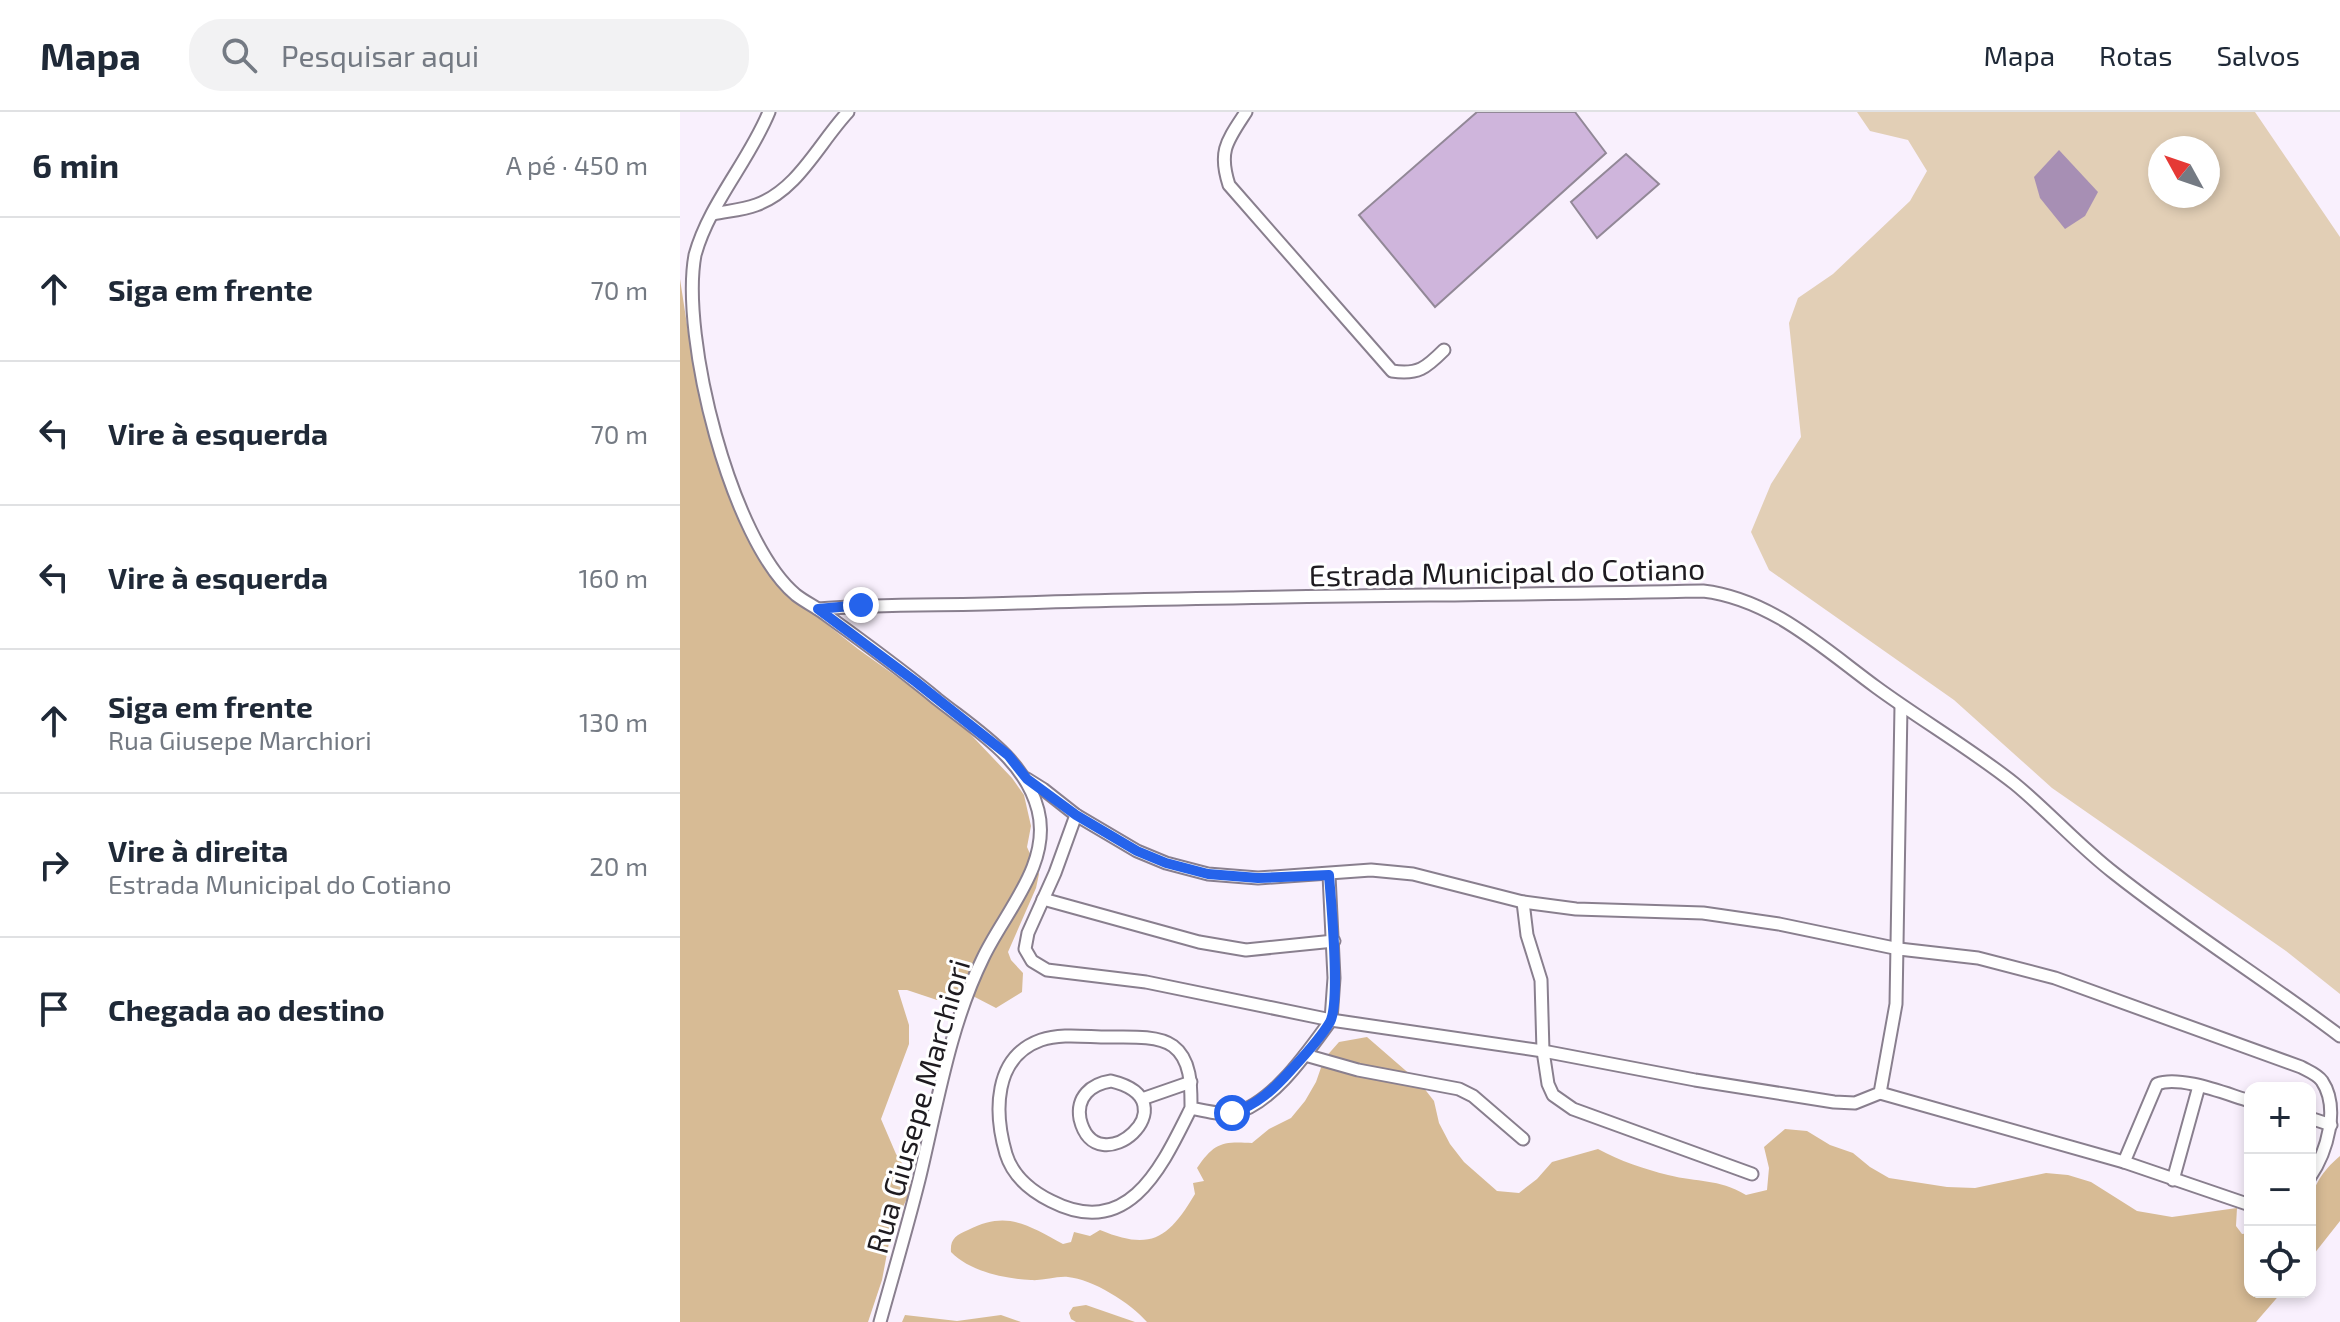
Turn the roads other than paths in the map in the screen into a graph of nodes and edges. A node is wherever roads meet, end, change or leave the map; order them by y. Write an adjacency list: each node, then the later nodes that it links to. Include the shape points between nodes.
1 (769, 112): 4 (street, Rua Giusepe Marchiori)
2 (848, 112): 4 (street, via 792,182 774,196)
3 (1246, 112): 5 (street, via 1227,142 1222,165 1229,185 1392,371 1411,373)
4 (713, 214): 6 (street, Rua Giusepe Marchiori, via 695,253 689,291 716,448 769,565 795,594)
5 (1444, 350)
6 (818, 609): 7 (street, Estrada Municipal do Cotiano, via 1156,598 1703,591 1758,606); 8 (street, Rua Giusepe Marchiori, via 1008,755)
7 (1901, 706): 14 (street); 16 (street, Estrada Municipal do Cotiano, via 1954,739 2113,872)
8 (1027, 779): 9 (street); 33 (street, Rua Giusepe Marchiori, via 1039,813 1040,843 1030,872 982,959 959,1022)
9 (1076, 815): 10 (street, via 1137,851 1208,874); 11 (street)
10 (1329, 875): 12 (street, via 1371,870 1413,874); 13 (street)
11 (1043, 899): 13 (street, via 1246,950); 15 (street, via 1025,949 1047,970 1146,982)
12 (1523, 902): 14 (street, via 1703,913); 17 (street, via 1541,980)
13 (1334, 941): 15 (street)
14 (1899, 949): 21 (street, via 1896,1004); 26 (street, via 2015,966 2301,1067 2328,1090)
15 (1331, 1020): 17 (street); 18 (street)
16 (2340, 1036)
17 (1543, 1051): 21 (street, via 1834,1102 1855,1103); 30 (street, via 1548,1084 1560,1103)
18 (1305, 1055): 24 (street, via 1250,1108 1232,1113); 27 (street, via 1459,1089)
19 (1191, 1082): 22 (street); 24 (street); 24 (street, via 1183,1057 1157,1040 1043,1039 1023,1049 1002,1078 1001,1136 1008,1161 1037,1194 1062,1207 1103,1211 1123,1206 1139,1193)
20 (2199, 1086): 23 (street); 28 (street, via 2166,1080 2157,1084); 31 (street)
21 (1880, 1093): 28 (street)
22 (1142, 1099): 22 (street, via 1138,1127 1117,1145 1102,1144 1082,1125 1081,1100 1097,1083 1123,1084)
23 (2244, 1099)
24 (1191, 1108)
25 (2316, 1120): 26 (street)
26 (2331, 1125): 29 (street)
27 (1523, 1139)
28 (2124, 1162): 31 (street)
29 (2316, 1166)
30 (1752, 1174)
31 (2173, 1180): 32 (street)
32 (2244, 1203)
33 (880, 1322)

